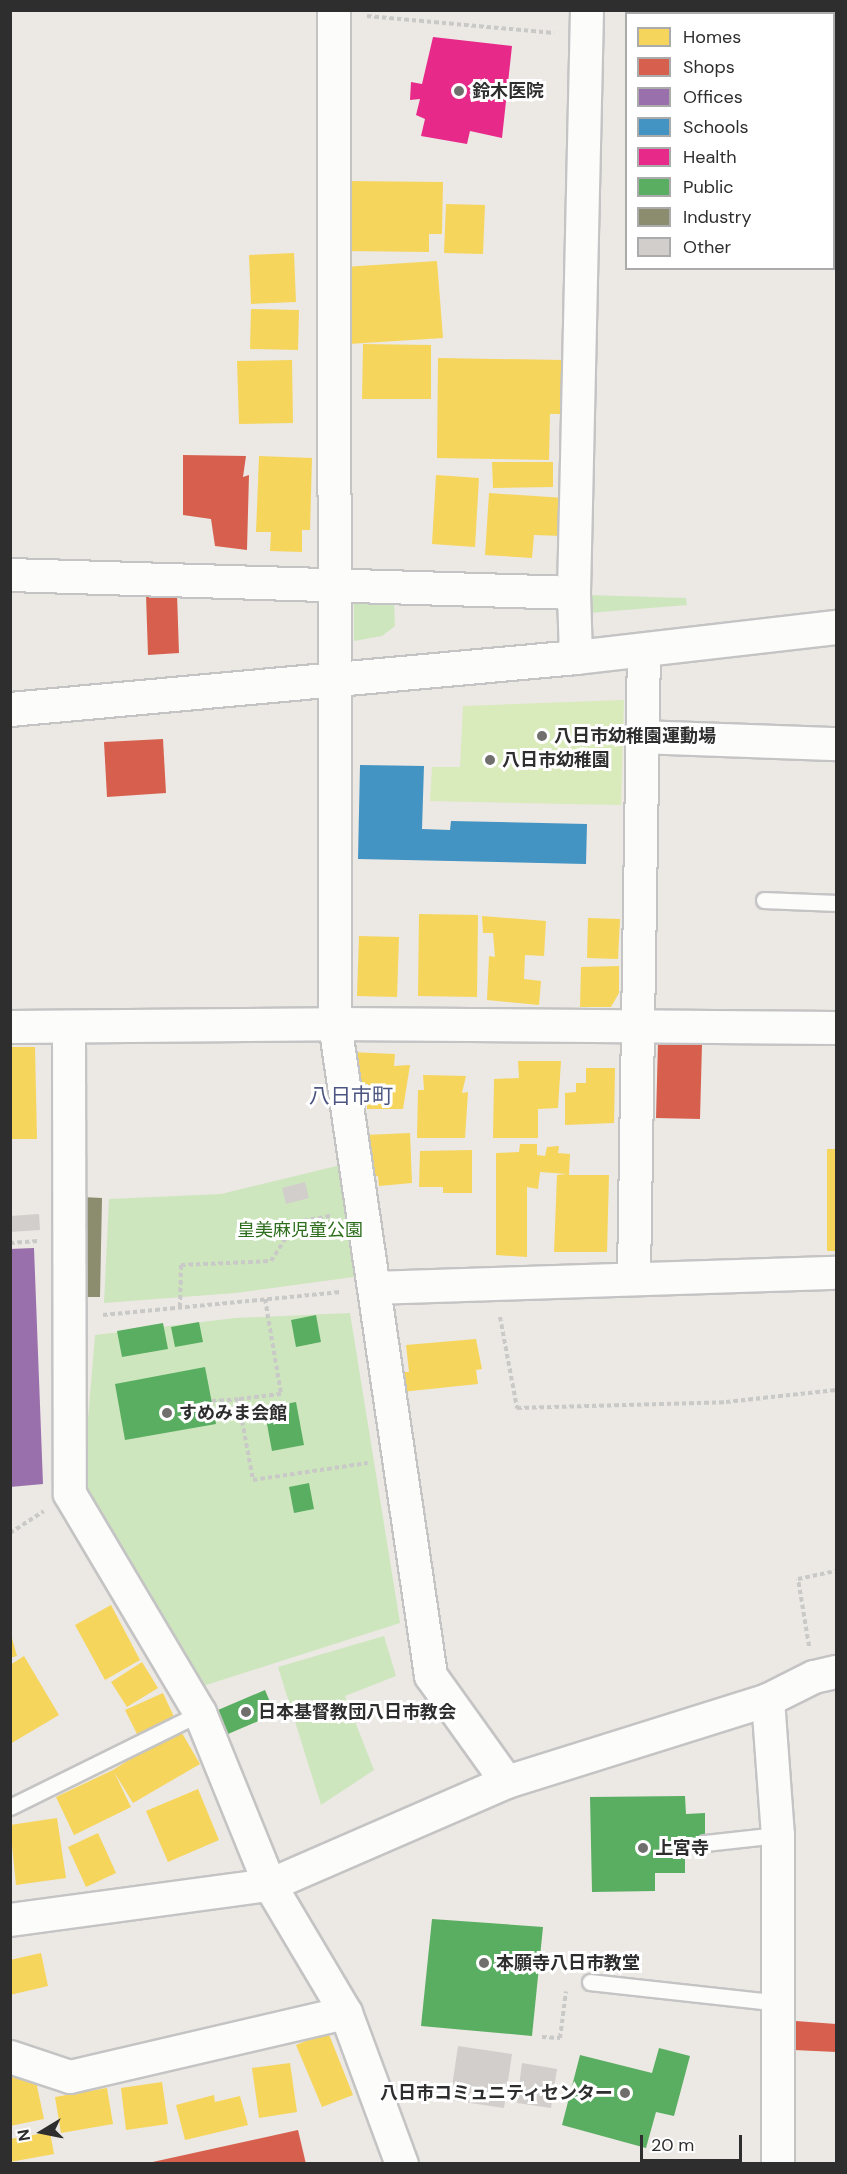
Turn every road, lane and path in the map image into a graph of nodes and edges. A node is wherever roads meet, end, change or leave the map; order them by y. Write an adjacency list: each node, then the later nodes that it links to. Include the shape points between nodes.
1 (331, 11): 2 (path); 4 (street)
2 (586, 23): 5 (street)
3 (10, 575): 4 (street)
4 (336, 583): 5 (street); 9 (street)
5 (574, 593): 8 (street)
6 (837, 627): 7 (street)
7 (644, 650): 8 (street); 11 (street)
8 (576, 657): 9 (street)
9 (333, 679): 10 (street); 15 (street)
10 (10, 708)
11 (642, 737): 12 (street); 18 (street)
12 (837, 744)
13 (764, 900): 14 (lane)
14 (837, 903)
15 (335, 1024): 17 (street); 18 (street); 20 (street)
16 (10, 1027): 17 (street)
17 (69, 1028): 28 (street)
18 (639, 1028): 19 (street); 22 (street)
19 (837, 1028)
20 (363, 1210): 24 (street); 27 (path, via 296,1222 271,1261 182,1265)
21 (837, 1273): 22 (street)
22 (634, 1277): 23 (street)
23 (494, 1285): 24 (street); 29 (path, via 517,1408 747,1400)
24 (374, 1288): 32 (street)
25 (342, 1292): 26 (path)
26 (265, 1299): 27 (path); 30 (path, via 281,1394)
27 (180, 1307): 28 (path)
28 (70, 1318): 36 (street, via 70,1494)
29 (837, 1390)
30 (238, 1399): 31 (path); 32 (path, via 253,1480)
31 (212, 1401)
32 (400, 1458): 37 (street, via 431,1676)
33 (837, 1571): 34 (path, via 798,1579)
34 (825, 1674): 35 (street)
35 (768, 1700): 37 (street); 39 (street)
36 (200, 1713): 38 (lane); 41 (street)
37 (507, 1782): 41 (street)
38 (10, 1807)
39 (778, 1835): 40 (lane); 44 (street)
40 (705, 1843)
41 (270, 1885): 42 (street); 45 (street)
42 (10, 1920)
43 (590, 1982): 44 (lane); 46 (path, via 567,1979 560,2038)
44 (780, 2003): 49 (street)
45 (346, 2013): 47 (street, via 70,2077); 48 (street)
46 (542, 2037)
47 (10, 2057)
48 (402, 2163)
49 (778, 2163)

